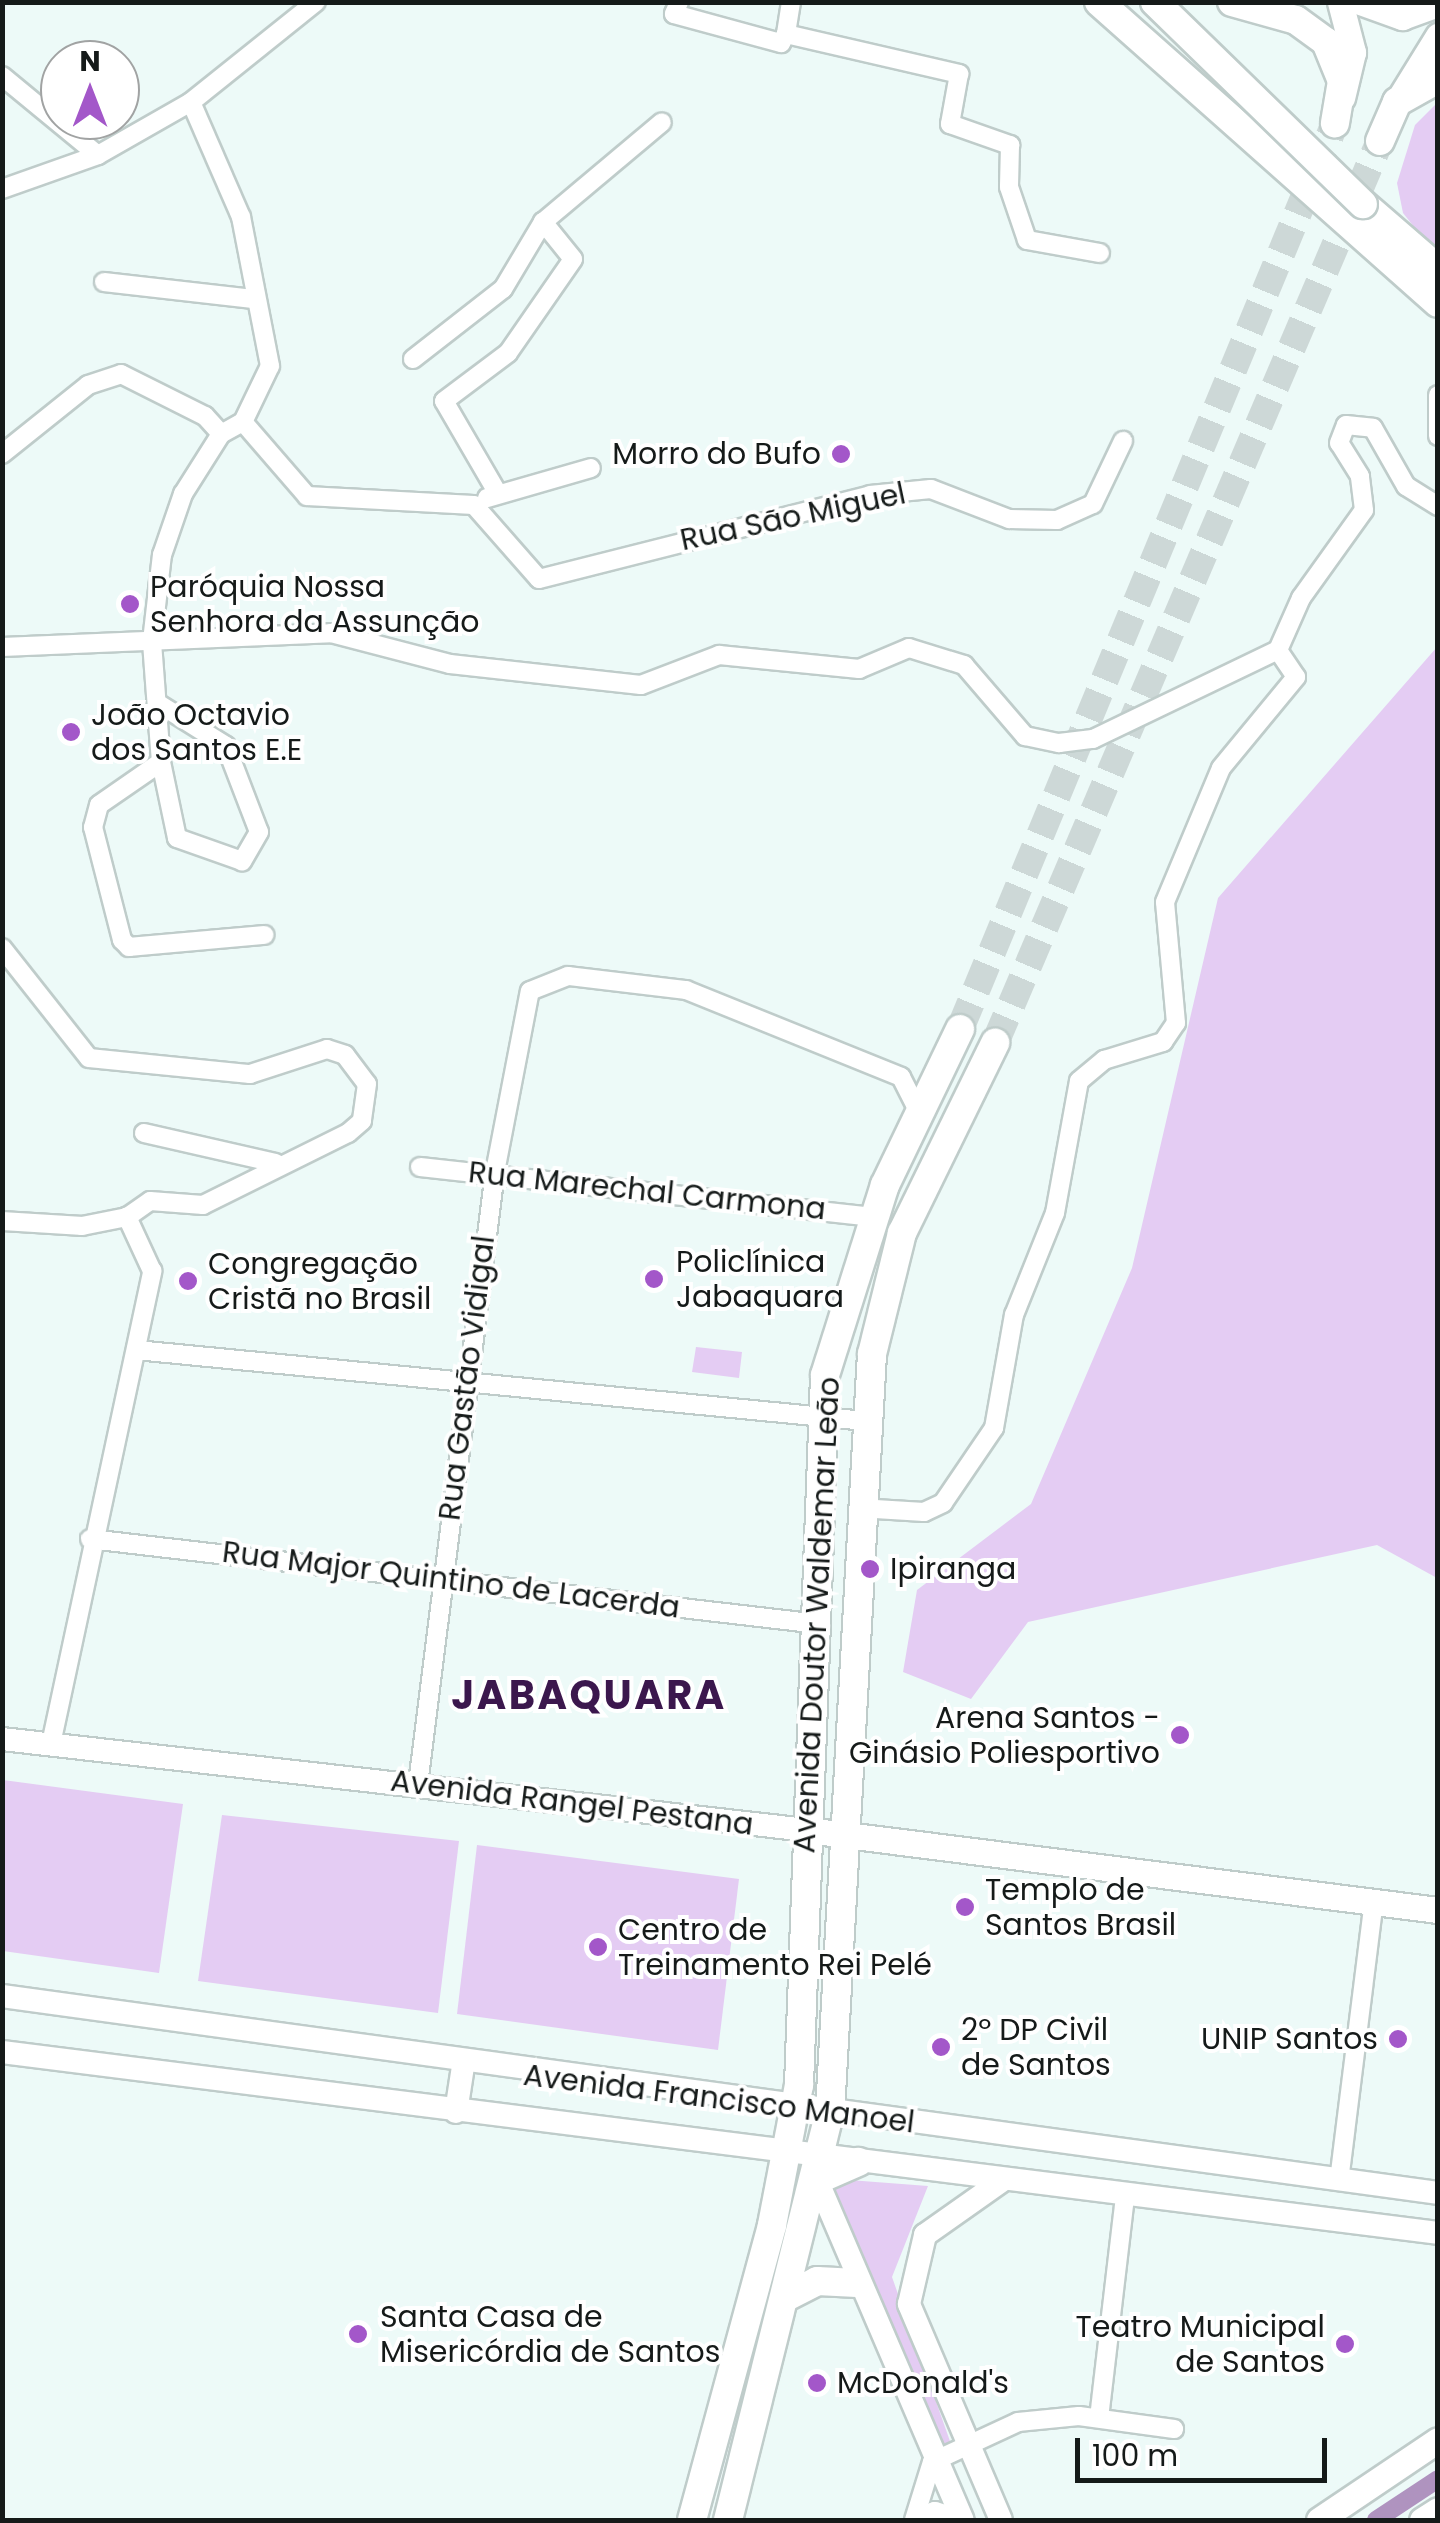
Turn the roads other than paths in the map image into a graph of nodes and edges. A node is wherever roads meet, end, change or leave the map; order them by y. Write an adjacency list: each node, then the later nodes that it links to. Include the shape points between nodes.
1 (316, 2): 14 (street)
2 (679, 2): 10 (street, via 674,14 780,43)
3 (791, 2): 10 (street)
4 (1099, 2): 26 (main road)
5 (1155, 2): 23 (main road, bridge)
6 (1232, 2): 16 (main road, via 1316,32 1336,60)
7 (1340, 2): 16 (main road, via 1353,52)
8 (1360, 2): 9 (main road, via 1402,17)
9 (1438, 4)
10 (786, 34): 22 (street, via 959,74 950,124 1010,145 1008,188 1027,240)
11 (1438, 36): 15 (main road)
12 (2, 76): 19 (street)
13 (1438, 79): 15 (main road)
14 (190, 102): 19 (street); 25 (street, via 242,217)
15 (1397, 102): 18 (main road)
16 (1338, 110)
17 (662, 122): 21 (street)
18 (1380, 142)
19 (98, 155): 20 (street)
20 (2, 189)
21 (543, 222): 27 (street, via 503,288); 35 (street, via 573,259 508,353 444,401)
22 (1100, 254)
23 (1438, 270)
24 (104, 282): 25 (street)
25 (253, 299): 29 (street, via 270,366)
26 (1438, 304)
27 (413, 358)
28 (1438, 395): 31 (street)
29 (243, 422): 30 (street); 36 (street, via 307,496)
30 (221, 434): 33 (street, via 205,416 122,374 88,385); 38 (street, via 183,494 162,555)
31 (1438, 436)
32 (1123, 441): 36 (street, Rua São Miguel, via 1093,504 1057,520 1009,519 931,489 870,495 539,579)
33 (2, 454)
34 (591, 468): 35 (street)
35 (497, 492): 36 (street)
36 (474, 505)
37 (1438, 506): 40 (street, via 1406,486 1373,428 1346,424 1339,443 1360,476 1364,510 1301,598)
38 (152, 641): 39 (street); 40 (street, via 331,633 450,664 642,685 719,655 840,669 909,648 938,651 964,665 1038,744 1093,739); 41 (street)
39 (2, 647)
40 (1278, 650): 59 (street, via 1296,677 1220,768 1165,902 1176,1023 1163,1042 1104,1060 1078,1081 1055,1213 1014,1315 994,1428 943,1503 924,1512)
41 (159, 704): 42 (street); 42 (street, via 226,746 259,832 242,861 177,838)
42 (161, 762): 43 (street, via 99,805 94,828 122,940 129,948)
43 (264, 935)
44 (2, 948): 49 (street, via 102,1063 250,1074 327,1050 345,1055 367,1084 362,1121)
45 (960, 1028): 47 (main road, Avenida Doutor Waldemar Leão)
46 (995, 1043): 58 (main road, Avenida Doutor Waldemar Leão, via 902,1234)
47 (918, 1112): 51 (street, Rua Gastão Vidigal, via 902,1077 686,990 542,981 523,1005); 52 (main road, Avenida Doutor Waldemar Leão)
48 (144, 1133): 49 (street)
49 (276, 1162): 53 (street, via 203,1205 150,1201)
50 (420, 1167): 51 (street, Rua Marechal Carmona)
51 (495, 1172): 52 (street, Rua Marechal Carmona); 56 (street, Rua Gastão Vidigal)
52 (872, 1216): 57 (main road, Avenida Doutor Waldemar Leão, via 836,1328)
53 (126, 1217): 54 (street, via 39,1228); 55 (street, via 152,1271)
54 (2, 1220)
55 (136, 1350): 56 (street); 60 (street)
56 (465, 1382): 57 (street); 61 (street, Rua Gastão Vidigal)
57 (822, 1419): 58 (street); 62 (main road, Avenida Doutor Waldemar Leão)
58 (866, 1421): 59 (main road, Avenida Doutor Waldemar Leão)
59 (859, 1508): 67 (main road, Avenida Doutor Waldemar Leão)
60 (90, 1539): 61 (street, Rua Major Quintino de Lacerda); 64 (street)
61 (442, 1577): 62 (street, Rua Major Quintino de Lacerda); 65 (street, Rua Gastão Vidigal)
62 (811, 1623): 66 (main road, Avenida Doutor Waldemar Leão)
63 (2, 1739): 64 (street, Avenida Rangel Pestana)
64 (51, 1744): 65 (street, Avenida Rangel Pestana)
65 (418, 1784): 66 (street, Avenida Rangel Pestana)
66 (807, 1830): 67 (main road, Avenida Rangel Pestana); 73 (main road, Avenida Doutor Waldemar Leão)
67 (848, 1834): 68 (main road, Avenida Rangel Pestana); 75 (main road, Avenida Doutor Waldemar Leão)
68 (1374, 1901): 69 (main road, Avenida Rangel Pestana); 80 (street)
69 (1438, 1910)
70 (2, 1996): 72 (street, Avenida Francisco Manoel)
71 (2, 2052): 74 (street, Avenida Francisco Manoel)
72 (463, 2068): 73 (street, Avenida Francisco Manoel); 74 (street)
73 (798, 2101): 75 (street, Avenida Francisco Manoel); 77 (main road, Avenida Doutor Waldemar Leão)
74 (457, 2108): 77 (street, Avenida Francisco Manoel)
75 (830, 2112): 76 (street, Avenida Francisco Manoel); 77 (main road, Avenida Doutor Waldemar Leão)
76 (1012, 2141): 79 (street); 80 (street, Avenida Francisco Manoel)
77 (809, 2162): 78 (main road); 84 (street); 85 (main road); 91 (main road)
78 (858, 2162): 79 (street, Avenida Francisco Manoel)
79 (1006, 2176): 82 (street, Avenida Francisco Manoel); 89 (street, via 925,2235 910,2287 914,2331)
80 (1339, 2181): 81 (street, Avenida Francisco Manoel)
81 (1438, 2193)
82 (1124, 2194): 83 (street, Avenida Francisco Manoel); 86 (street)
83 (1438, 2233)
84 (857, 2283): 85 (main road, via 816,2281); 90 (street)
85 (788, 2296): 92 (main road)
86 (1099, 2418): 87 (street); 89 (street, via 1030,2418)
87 (1174, 2429)
88 (1438, 2440): 96 (main road)
89 (964, 2446): 90 (street); 95 (street)
90 (932, 2462): 93 (street); 94 (street)
91 (692, 2520)
92 (728, 2520)
93 (917, 2520): 94 (street, via 935,2513)
94 (960, 2520)
95 (1000, 2520)
96 (1319, 2520)

